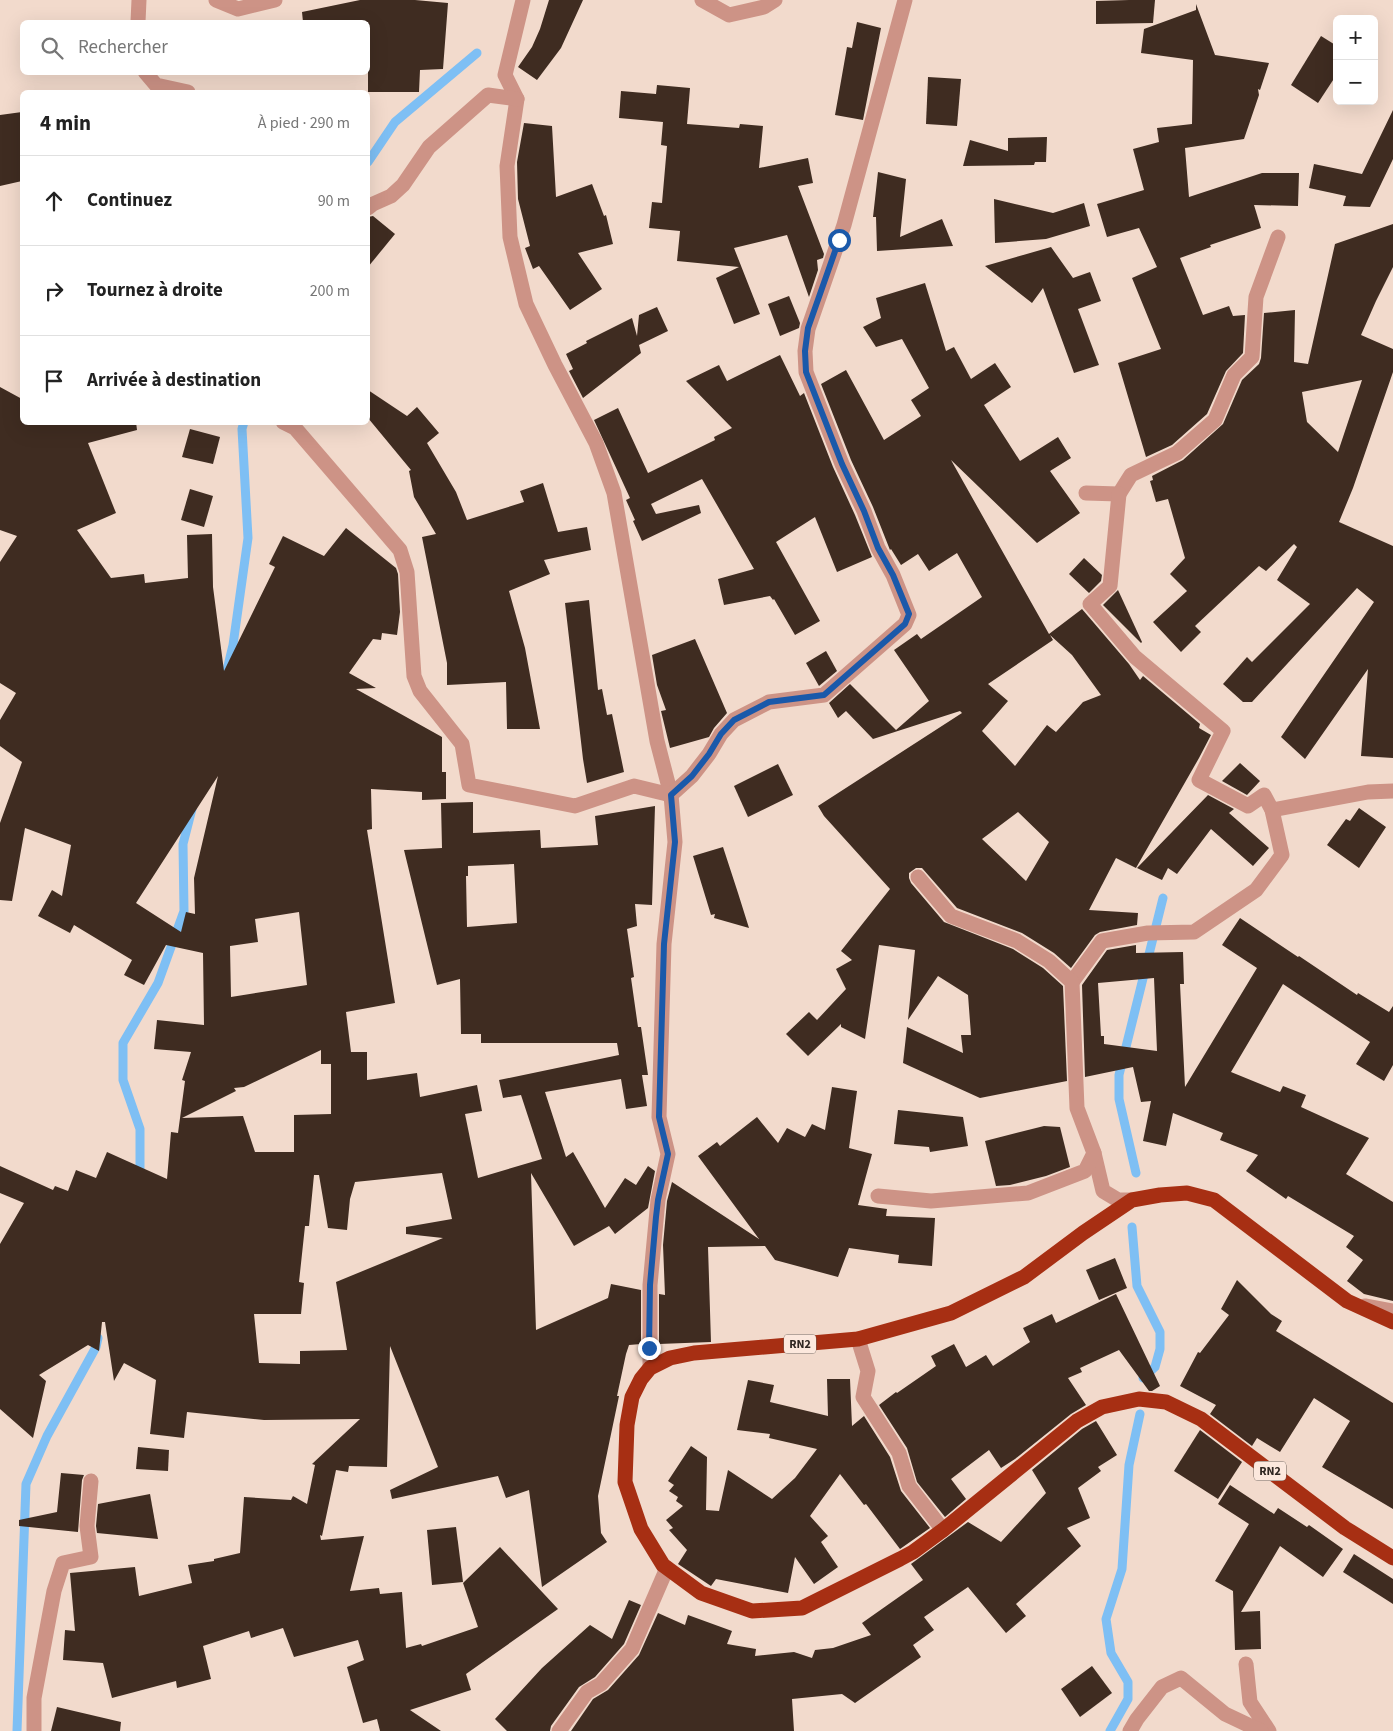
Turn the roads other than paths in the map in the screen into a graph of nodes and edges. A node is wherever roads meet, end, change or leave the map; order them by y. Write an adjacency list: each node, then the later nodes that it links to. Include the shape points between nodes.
1 (139, 0): 9 (street)
2 (216, 0): 3 (street, via 238,8)
3 (275, 0)
4 (515, 0): 5 (street)
5 (522, 0): 12 (street, via 505,74)
6 (702, 0): 7 (street, via 728,15 764,7)
7 (774, 0)
8 (905, 0): 19 (street, via 844,225 808,328 805,351 806,372 824,418 909,614 905,624 824,695 769,702 734,720 692,776)
9 (138, 20)
10 (147, 75): 11 (street, via 156,86)
11 (177, 90)
12 (517, 99): 13 (street, via 488,95 429,147 403,185 391,196); 19 (street, via 508,166 510,237 526,304 596,443 614,493 657,741)
13 (370, 206)
14 (1278, 237): 17 (street, via 1256,297 1252,357 1234,375 1215,420 1177,454 1131,475)
15 (288, 425): 19 (street, via 295,428 400,550 407,572 414,676 420,691 462,744 469,785 575,806 634,786)
16 (1086, 493): 17 (street)
17 (1119, 494): 20 (street, via 1110,586 1090,604 1135,657 1223,731 1199,780 1248,806 1264,795)
18 (1393, 791): 20 (street, via 1368,792)
19 (671, 795): 30 (street, via 675,842 664,944 659,1117 668,1154 658,1200 650,1285)
20 (1272, 810): 22 (street, via 1282,855 1256,890 1194,932 1102,941)
21 (918, 877): 22 (street, via 951,916 1017,941 1049,961)
22 (1072, 982): 23 (street, via 1077,1108)
23 (1094, 1154): 24 (street, via 1085,1171 1028,1193 931,1200); 25 (street, via 1103,1191 1118,1200)
24 (878, 1196)
25 (1132, 1200): 26 (highway, RN2, via 1187,1193 1214,1200); 29 (highway, RN2, via 1024,1277 951,1314)
26 (1347, 1301): 27 (street); 28 (highway, RN2)
27 (1393, 1311)
28 (1393, 1322)
29 (858, 1339): 30 (highway, RN2, via 694,1353 670,1358); 32 (street, via 868,1371 864,1397 899,1453 909,1486)
30 (650, 1368): 34 (highway, RN2, via 632,1396 625,1482 641,1529)
31 (91, 1481): 36 (street, via 87,1526 91,1557 62,1563 34,1698)
32 (943, 1530): 33 (highway, RN2, via 1077,1421 1102,1407 1139,1399 1166,1402 1201,1419 1345,1528); 34 (highway, RN2, via 913,1552 802,1608 752,1611 701,1593)
33 (1393, 1558)
34 (668, 1568): 37 (street, via 632,1649 602,1684 586,1692)
35 (1246, 1664): 40 (street, via 1250,1702)
36 (34, 1731)
37 (559, 1731)
38 (1130, 1731): 39 (street, via 1162,1687 1181,1678 1225,1714)
39 (1261, 1731)
40 (1269, 1731)

